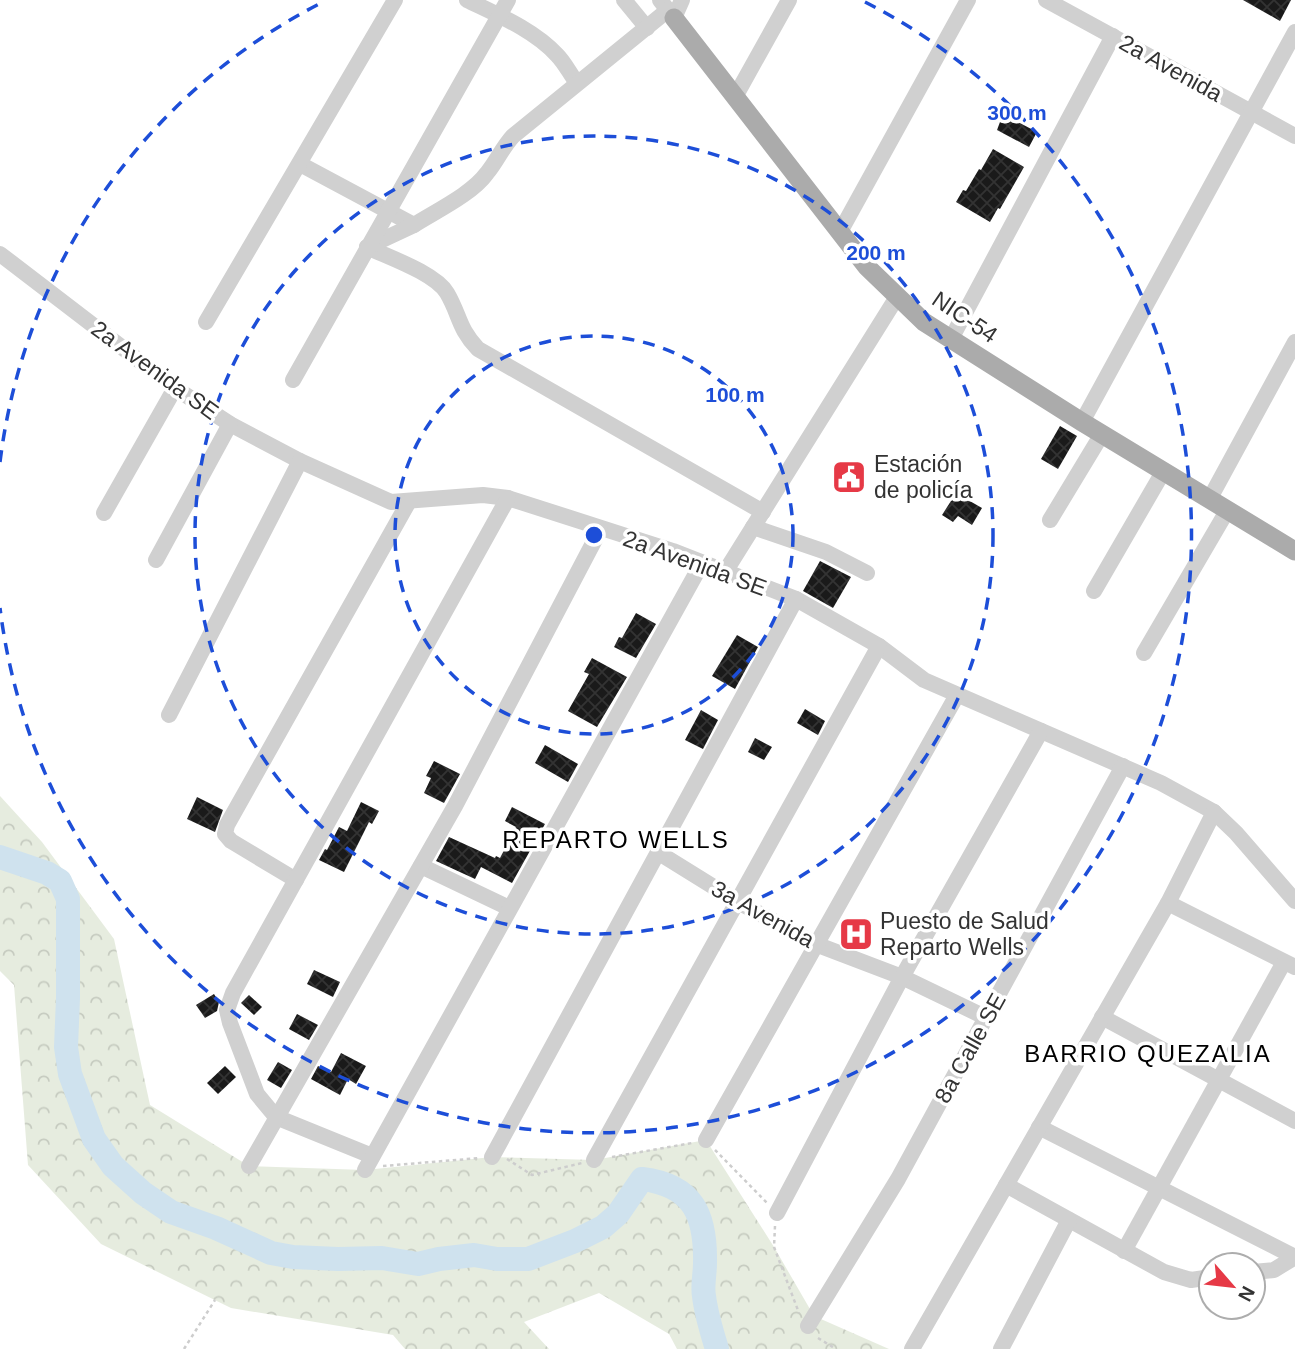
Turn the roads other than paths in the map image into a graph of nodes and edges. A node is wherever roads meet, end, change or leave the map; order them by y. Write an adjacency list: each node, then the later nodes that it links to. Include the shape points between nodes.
1 (395, 0): 17 (street)
2 (467, 0): 9 (street)
3 (508, 0): 9 (street)
4 (624, 0): 10 (street)
5 (789, 0): 14 (street)
6 (968, 0): 20 (street)
7 (1046, 0): 12 (street, 2a Avenida)
8 (671, 7): 10 (street); 14 (main road, NIC-54 / NIC-54)
9 (500, 16): 13 (street, via 542,41); 18 (street)
10 (647, 28): 13 (street)
11 (1295, 32): 15 (street)
12 (1113, 36): 15 (street, 2a Avenida); 25 (street)
13 (577, 83): 19 (street, via 513,136 477,184)
14 (735, 97): 20 (main road, NIC-54 / NIC-54)
15 (1252, 112): 16 (street, 2a Avenida); 29 (street)
16 (1295, 136)
17 (300, 164): 18 (street); 24 (street)
18 (386, 212): 19 (street); 21 (street)
19 (414, 225): 21 (street)
20 (840, 232): 23 (main road, NIC-54 / NIC-54)
21 (367, 247): 27 (street); 38 (street, via 434,279 446,291 464,335 478,349)
22 (0, 254): 28 (street, 2a Avenida SE)
23 (897, 297): 25 (main road, NIC-54 / NIC-54); 38 (street)
24 (206, 322)
25 (951, 339): 29 (main road, NIC-54 / NIC-54)
26 (1295, 342): 35 (street)
27 (293, 380)
28 (175, 388): 30 (street, 2a Avenida SE); 39 (street)
29 (1082, 422): 31 (main road, NIC-54 / NIC-54)
30 (230, 424): 32 (street, 2a Avenida SE); 44 (street)
31 (1102, 434): 33 (main road, NIC-54 / NIC-54); 40 (street)
32 (300, 461): 36 (street, 2a Avenida SE, via 382,499); 53 (street)
33 (1163, 472): 35 (main road, NIC-54 / NIC-54); 48 (street)
34 (508, 498): 36 (street, 2a Avenida SE, via 483,495); 42 (street, 2a Avenida SE); 59 (street)
35 (1209, 500): 37 (main road, NIC-54 / NIC-54)
36 (408, 502): 59 (street, via 227,825 225,834 232,841)
37 (1227, 511): 43 (main road, NIC-54 / NIC-54); 51 (street)
38 (763, 512): 41 (street)
39 (104, 513)
40 (1050, 520)
41 (753, 527): 46 (street); 47 (street, via 826,552)
42 (600, 530): 45 (street, 2a Avenida SE); 58 (street)
43 (1295, 551)
44 (156, 559)
45 (702, 563): 46 (street, 2a Avenida SE); 63 (street)
46 (725, 572): 49 (street, 2a Avenida SE)
47 (867, 573)
48 (1094, 591)
49 (796, 599): 50 (street, 2a Avenida SE); 57 (street)
50 (879, 646): 52 (street, 2a Avenida SE, via 924,680); 61 (street)
51 (1144, 653)
52 (957, 695): 54 (street, 2a Avenida SE); 64 (street)
53 (169, 715)
54 (1041, 731): 55 (street, 2a Avenida SE); 66 (street)
55 (1123, 766): 56 (street, 2a Avenida SE); 68 (street, 8a Calle SE)
56 (1214, 812): 60 (street, 2a Avenida SE); 62 (street)
57 (659, 853): 61 (street, 3a Avenida); 74 (street)
58 (421, 866): 63 (street); 70 (street)
59 (296, 880): 70 (street, via 227,1010 257,1094)
60 (1295, 901)
61 (738, 902): 64 (street, 3a Avenida); 75 (street)
62 (1168, 903): 65 (street); 67 (street)
63 (509, 908): 70 (street, via 368,1163)
64 (818, 945): 66 (street, 3a Avenida); 73 (street)
65 (1289, 965): 69 (street)
66 (902, 977): 68 (street, 3a Avenida); 79 (street)
67 (1102, 1017): 69 (street); 72 (street)
68 (987, 1018): 85 (street, 8a Calle SE, via 898,1179)
69 (1219, 1080): 71 (street); 78 (street)
70 (276, 1117): 76 (street)
71 (1295, 1121)
72 (1039, 1127): 77 (street); 78 (street)
73 (706, 1140)
74 (492, 1157)
75 (594, 1160)
76 (249, 1166)
77 (1006, 1185): 80 (street); 86 (street)
78 (1159, 1188): 81 (street); 82 (street)
79 (776, 1213)
80 (1069, 1220): 81 (street); 87 (street)
81 (1124, 1251): 84 (street, via 1176,1277)
82 (1295, 1257): 83 (street)
83 (1267, 1271)
84 (1197, 1279)
85 (808, 1326)
86 (912, 1349)
87 (1002, 1349)

